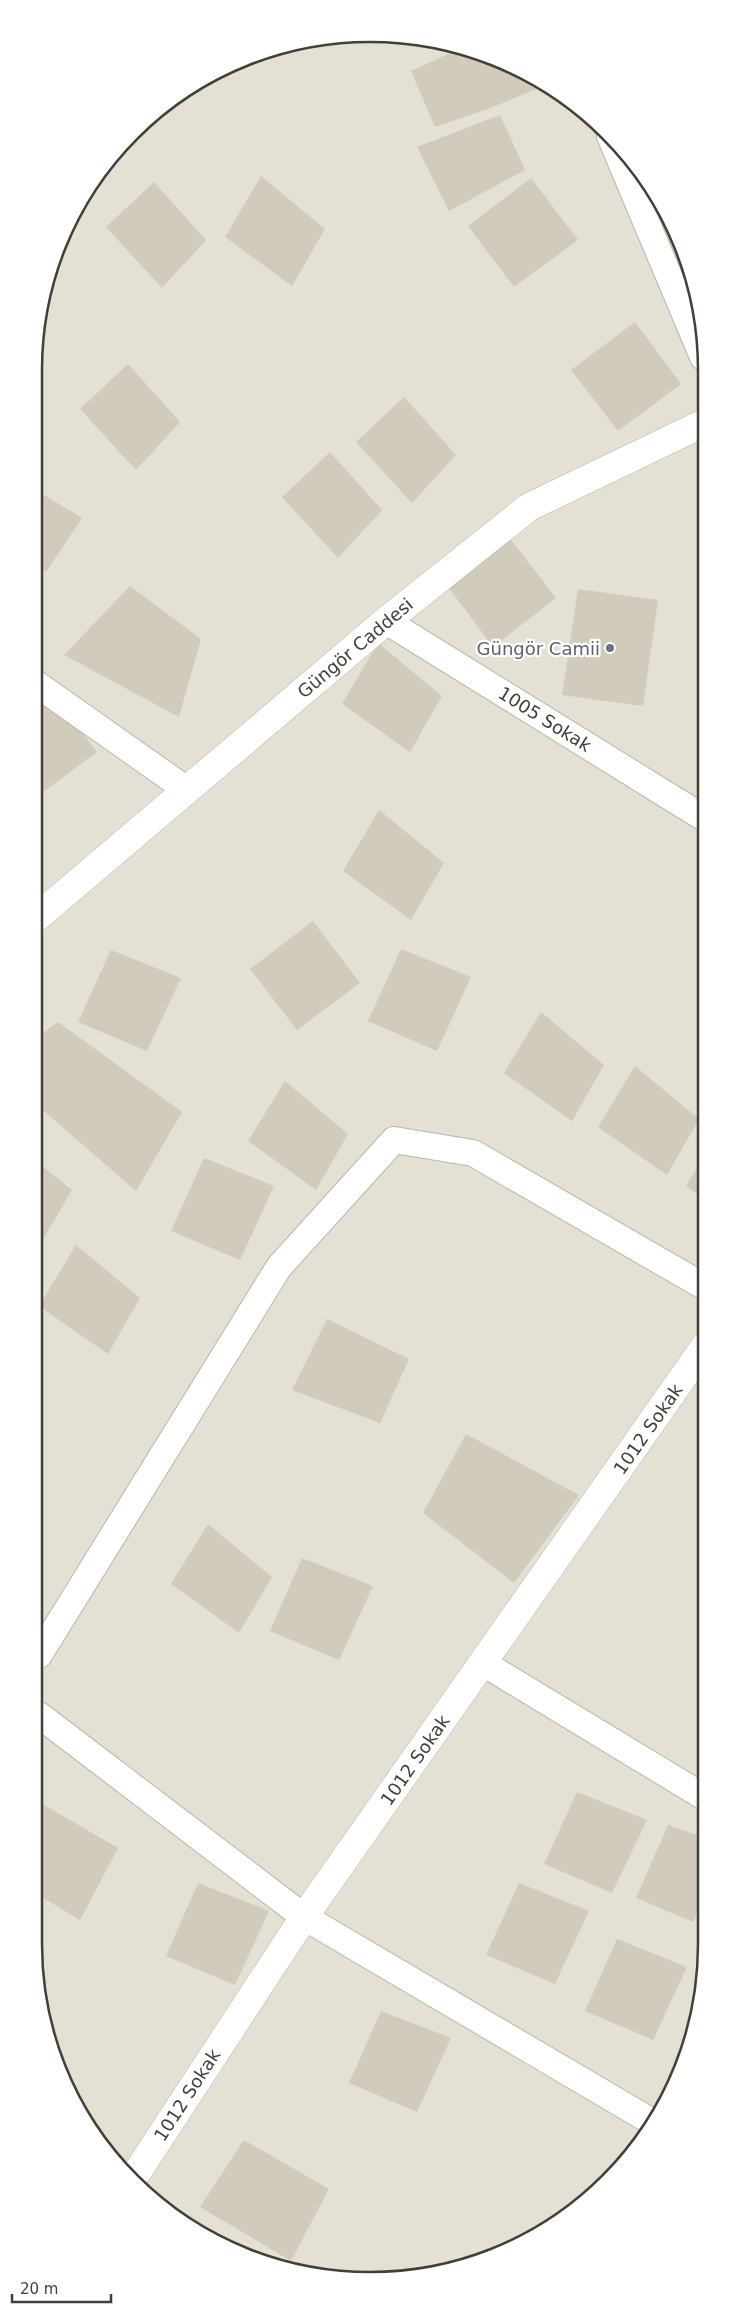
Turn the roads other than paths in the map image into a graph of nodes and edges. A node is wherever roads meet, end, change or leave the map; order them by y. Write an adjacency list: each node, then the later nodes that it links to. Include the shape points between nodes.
1 (619, 158): 2 (street)
2 (696, 341)
3 (698, 425): 4 (street, Güngör Caddesi, via 529,507)
4 (386, 621): 6 (street, Güngör Caddesi); 7 (street, 1005 Sokak)
5 (42, 688): 6 (street)
6 (188, 790): 8 (street, Güngör Caddesi)
7 (698, 814)
8 (42, 913)
9 (698, 1283): 11 (street, via 473,1154 394,1140 279,1267)
10 (698, 1356): 12 (street, 1012 Sokak)
11 (42, 1650)
12 (483, 1663): 14 (street); 15 (street, 1012 Sokak)
13 (42, 1717): 15 (street)
14 (698, 1793)
15 (304, 1917): 16 (street); 17 (street, 1012 Sokak)
16 (647, 2119)
17 (136, 2174)

